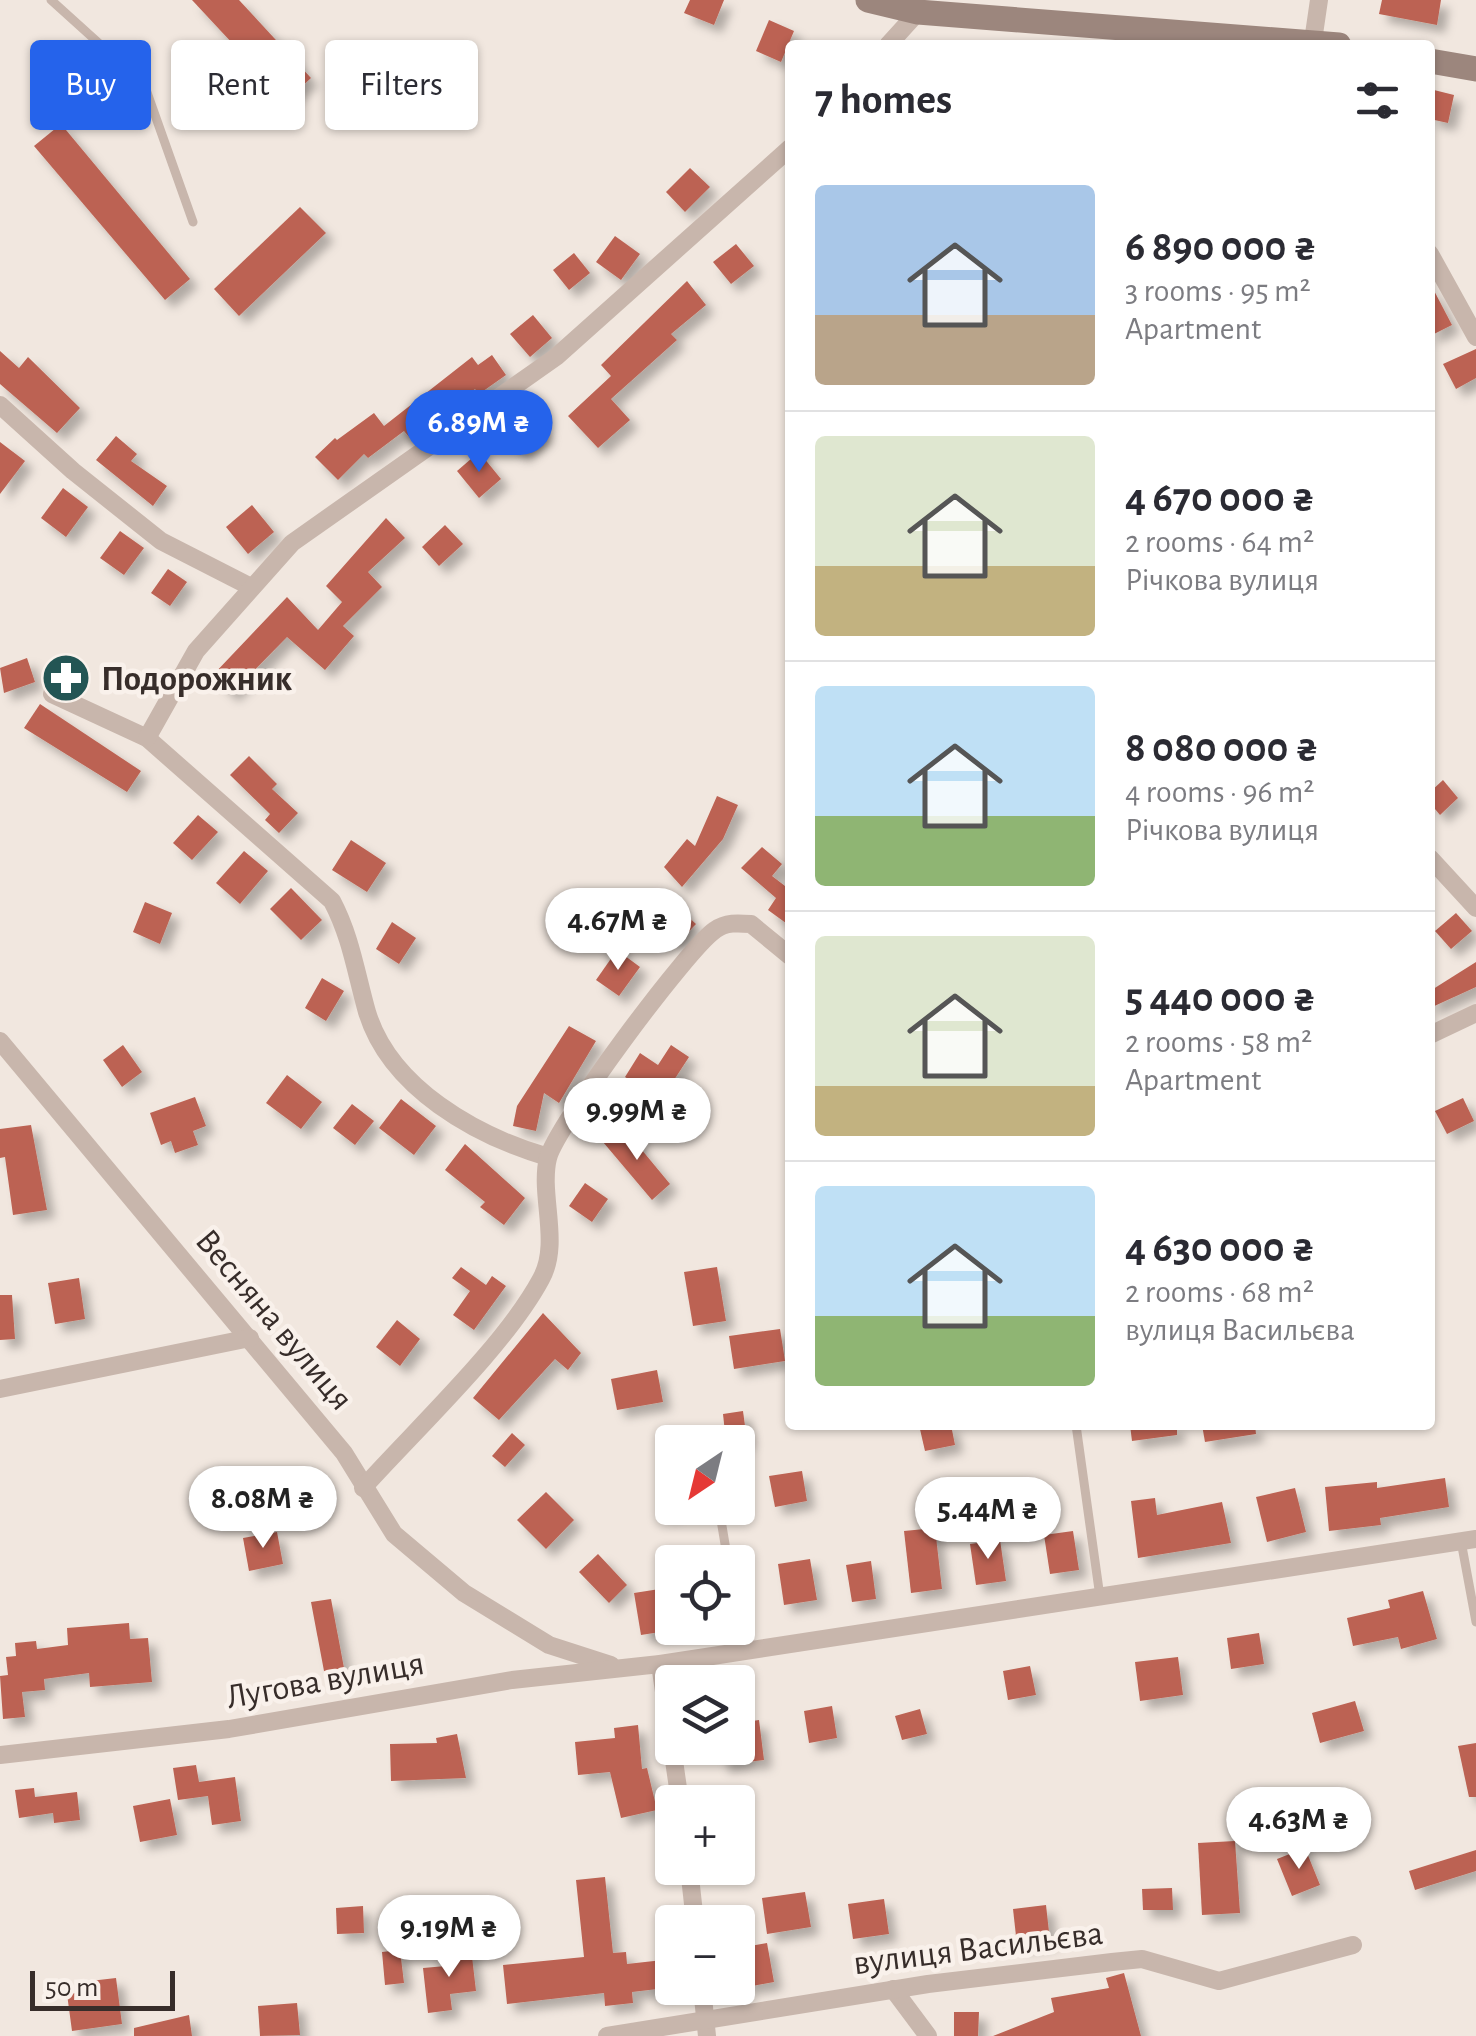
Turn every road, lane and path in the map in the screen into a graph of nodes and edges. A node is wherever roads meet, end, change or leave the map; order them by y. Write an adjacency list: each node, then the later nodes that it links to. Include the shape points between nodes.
1 (51, 0): 11 (lane, via 144,84)
2 (868, 0): 4 (main road)
3 (1319, 0): 7 (street)
4 (918, 12): 5 (street); 6 (main road)
5 (893, 40)
6 (1299, 40)
7 (1313, 40)
8 (1435, 62): 9 (main road)
9 (1476, 69)
10 (785, 152): 15 (street, via 556,357 292,543)
11 (192, 222)
12 (1435, 263): 13 (street)
13 (1476, 337)
14 (0, 405): 15 (street, via 160,540)
15 (252, 587): 17 (street, via 196,651)
16 (52, 694): 17 (street)
17 (148, 738): 24 (street, via 332,901 347,930 368,1016 400,1075 458,1116)
18 (1435, 863): 19 (street)
19 (1476, 908)
20 (785, 952): 24 (street, via 752,924 714,931 622,1040)
21 (1476, 1013): 22 (street)
22 (1435, 1032)
23 (1, 1045): 25 (street, Весняна вулиця)
24 (548, 1157): 28 (street, via 544,1276 509,1325)
25 (250, 1338): 26 (street); 28 (street, Весняна вулиця, via 344,1454)
26 (0, 1389)
27 (1077, 1430): 30 (lane)
28 (363, 1488): 35 (street, Весняна вулиця, via 394,1534 464,1592 549,1646)
29 (1468, 1540): 30 (street, Лугова вулиця); 31 (lane)
30 (1100, 1597): 33 (street, Лугова вулиця)
31 (1476, 1622)
32 (739, 1645): 33 (lane)
33 (740, 1650): 34 (street, Лугова вулиця)
34 (660, 1664): 35 (street, Лугова вулиця); 37 (street)
35 (621, 1668): 36 (street, Лугова вулиця, via 512,1680 229,1730)
36 (0, 1755)
37 (678, 1785)
38 (1353, 1945): 39 (street, вулиця Васильєва, via 1219,1981 1142,1959)
39 (894, 1989): 40 (street, вулиця Васильєва); 42 (street)
40 (706, 2028): 41 (street, вулиця Васильєва)
41 (607, 2036)
42 (928, 2036)

